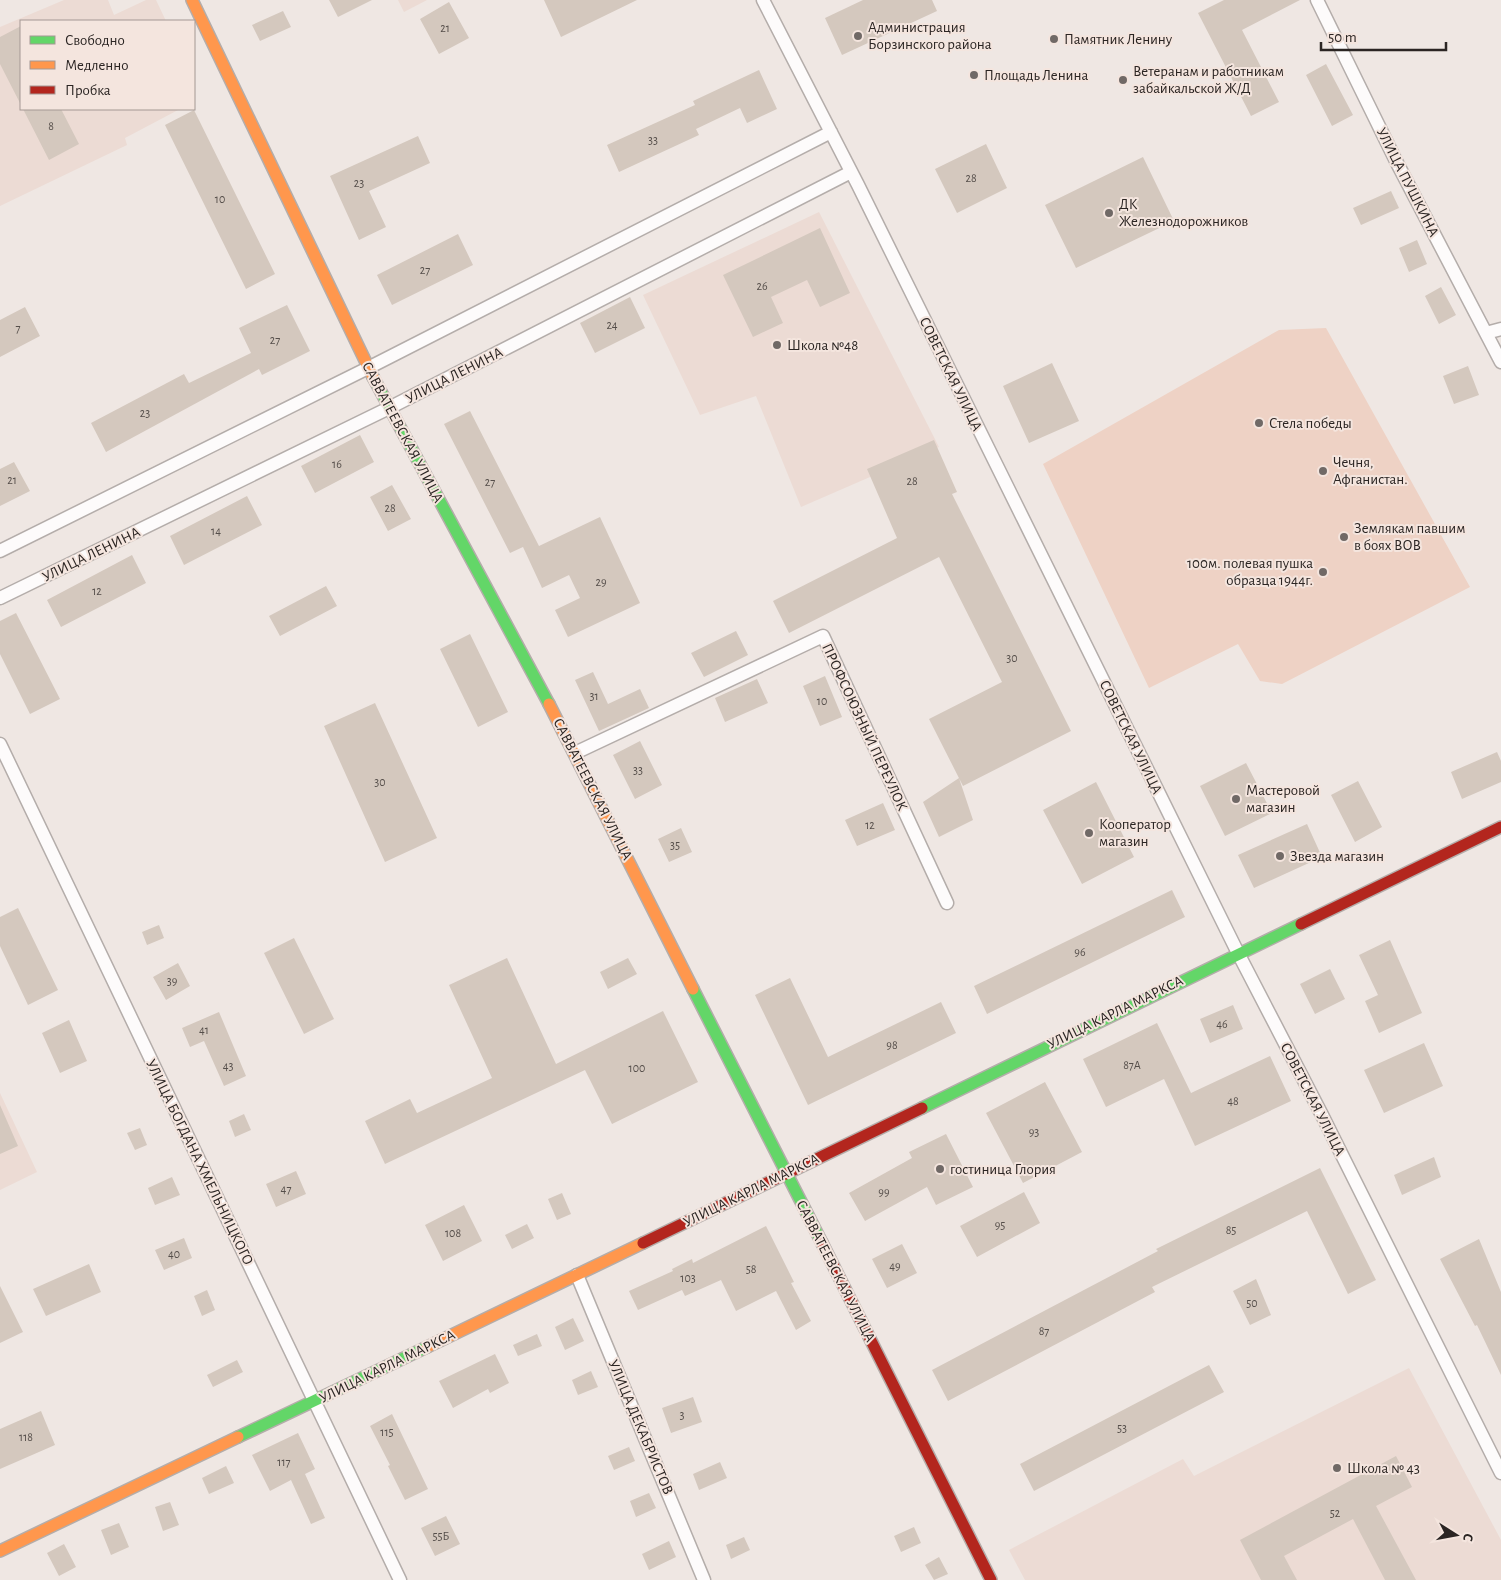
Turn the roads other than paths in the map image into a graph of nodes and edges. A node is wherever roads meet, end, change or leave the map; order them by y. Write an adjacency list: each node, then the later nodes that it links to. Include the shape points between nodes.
1 (192, 0): 9 (main road, САВВАТЕЕВСКАЯ УЛИЦА)
2 (763, 0): 4 (street, СОВЕТСКАЯ УЛИЦА)
3 (1317, 0): 7 (street, УЛИЦА ПУШКИНА)
4 (831, 132): 5 (street, СОВЕТСКАЯ УЛИЦА); 9 (street)
5 (851, 172): 10 (street, УЛИЦА ЛЕНИНА); 17 (street, СОВЕТСКАЯ УЛИЦА)
6 (1501, 329): 7 (street)
7 (1486, 333): 8 (street, УЛИЦА ПУШКИНА)
8 (1501, 362)
9 (368, 368): 10 (main road, САВВАТЕЕВСКАЯ УЛИЦА); 11 (street)
10 (389, 408): 12 (street, УЛИЦА ЛЕНИНА); 14 (main road, САВВАТЕЕВСКАЯ УЛИЦА)
11 (0, 551)
12 (0, 598)
13 (0, 744): 20 (street, УЛИЦА БОГДАНА ХМЕЛЬНИЦКОГО)
14 (575, 753): 16 (street, ПРОФСОЮЗНЫЙ ПЕРЕУЛОК, via 823,636); 18 (main road, САВВАТЕЕВСКАЯ УЛИЦА)
15 (1501, 827): 17 (main road, УЛИЦА КАРЛА МАРКСА)
16 (947, 903)
17 (1238, 953): 18 (main road, УЛИЦА КАРЛА МАРКСА); 21 (street, СОВЕТСКАЯ УЛИЦА)
18 (786, 1173): 19 (main road, УЛИЦА КАРЛА МАРКСА); 25 (main road, САВВАТЕЕВСКАЯ УЛИЦА)
19 (577, 1275): 20 (main road, УЛИЦА КАРЛА МАРКСА); 24 (street, УЛИЦА ДЕКАБРИСТОВ)
20 (314, 1401): 22 (main road, УЛИЦА КАРЛА МАРКСА); 23 (street, УЛИЦА БОГДАНА ХМЕЛЬНИЦКОГО)
21 (1501, 1473)
22 (0, 1551)
23 (400, 1580)
24 (704, 1580)
25 (991, 1580)

